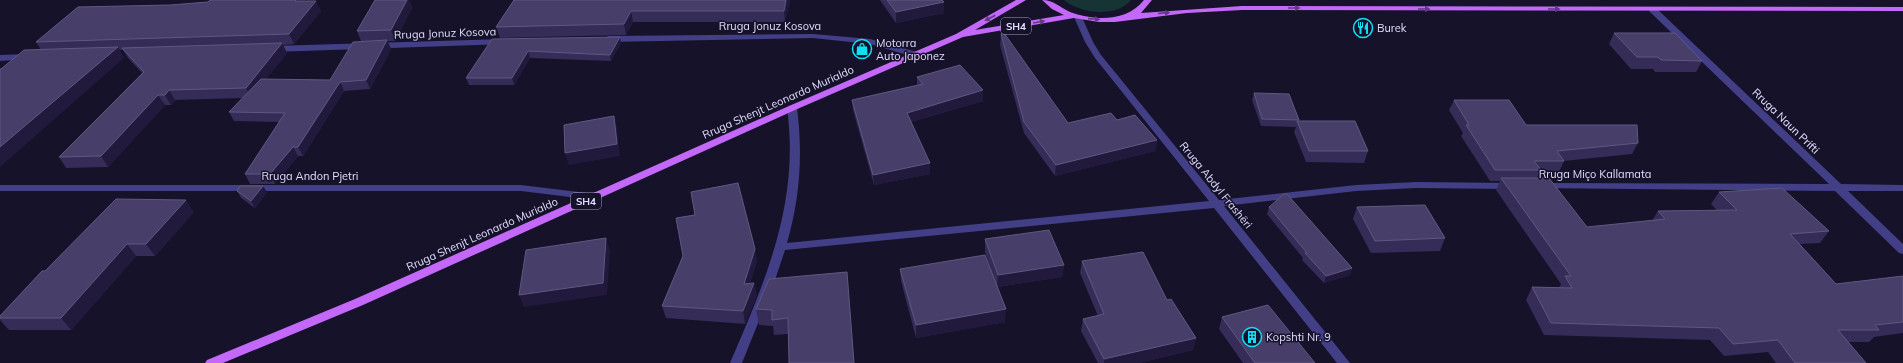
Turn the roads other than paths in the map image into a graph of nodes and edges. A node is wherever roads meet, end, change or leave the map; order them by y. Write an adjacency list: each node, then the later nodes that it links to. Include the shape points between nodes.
1 (1022, 0): 8 (main road, Rruga Shenjt Leonardo Murialdo / SH4, one-way to 8)
2 (1046, 0): 6 (main road, SH4, via 1055,8)
3 (1148, 0): 7 (main road, SH4, via 1140,10)
4 (1652, 9): 5 (main road, SH4); 7 (main road, SH4, one-way to 4, via 1187,10 1242,8); 17 (street, Rruga Naun Prifti)
5 (1903, 9)
6 (1075, 16): 7 (main road, SH4, one-way to 7, via 1102,20); 8 (main road, Rruga Shenjt Leonardo Murialdo / SH4, one-way to 6); 20 (street, Rruga Abdyl Frashëri, via 1098,56)
7 (1125, 17)
8 (959, 36): 12 (main road, Rruga Shenjt Leonardo Murialdo / SH4)
9 (595, 39): 12 (street, Rruga Jonuz Kosova, via 813,36 870,42)
10 (517, 42): 11 (street, Rruga Jonuz Kosova)
11 (265, 49)
12 (914, 54): 15 (main road, Rruga Shenjt Leonardo Murialdo / SH4)
13 (39, 56): 14 (street)
14 (0, 58)
15 (792, 108): 19 (main road, Rruga Shenjt Leonardo Murialdo / SH4); 21 (street, via 796,149 795,173)
16 (0, 188): 19 (street, Rruga Andon Pjetri, via 521,188)
17 (1838, 188): 18 (street, Rruga Miço Kallamata); 20 (street, Rruga Miço Kallamata, via 1416,185 1356,188); 22 (street, Rruga Naun Prifti)
18 (1903, 188)
19 (595, 197): 23 (main road, Rruga Shenjt Leonardo Murialdo / SH4, via 359,302)
20 (1216, 204): 21 (street, Rruga Miço Kallamata); 25 (street, Rruga Abdyl Frashëri)
21 (782, 247): 24 (street)
22 (1903, 250)
23 (211, 363)
24 (736, 363)
25 (1344, 363)

